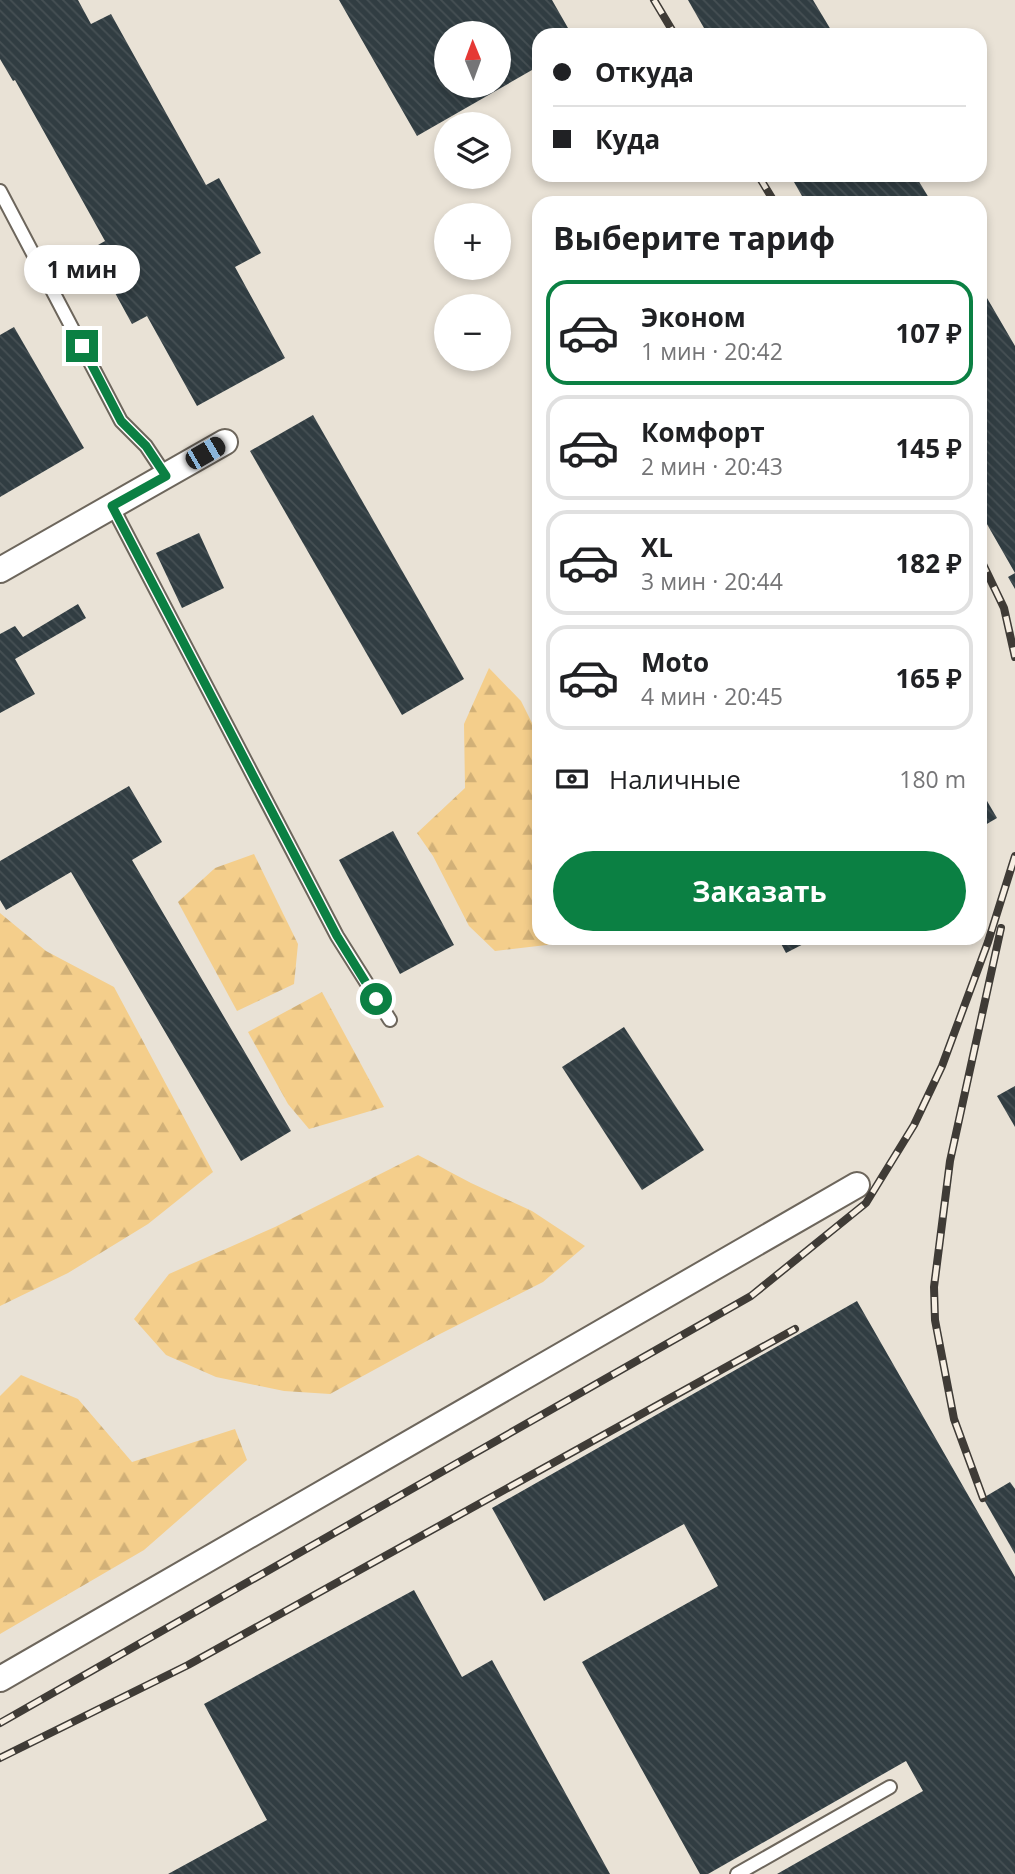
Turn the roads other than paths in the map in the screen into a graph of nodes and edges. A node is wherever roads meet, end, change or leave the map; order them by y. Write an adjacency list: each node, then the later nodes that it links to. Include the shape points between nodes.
1 (0, 191): 3 (lane, via 121,421 146,446)
2 (225, 442): 3 (street)
3 (166, 476): 4 (street)
4 (112, 506): 5 (street); 6 (lane, via 337,936)
5 (0, 570)
6 (390, 1020)
7 (857, 1185): 8 (street)
8 (0, 1679)
9 (890, 1787): 10 (lane)
10 (737, 1874)

